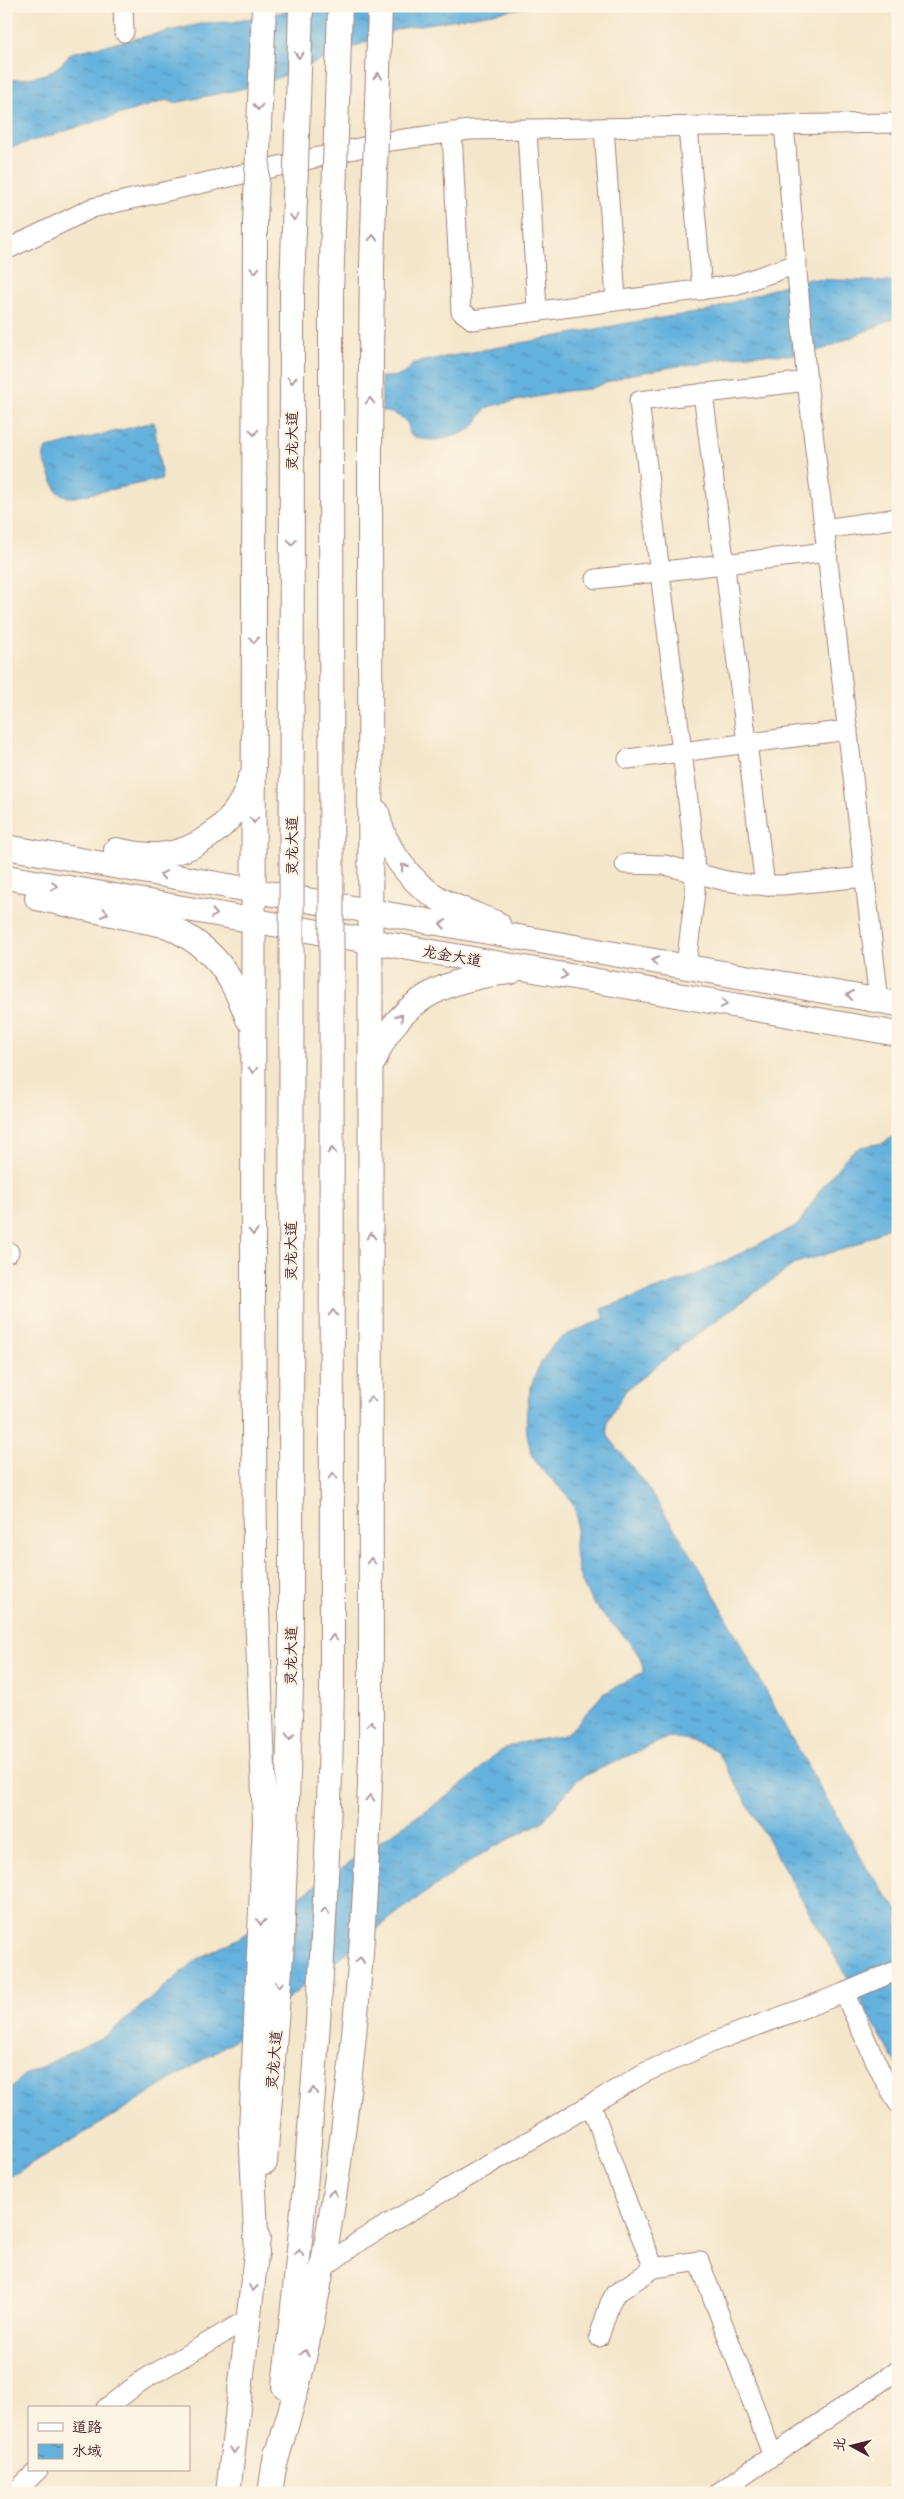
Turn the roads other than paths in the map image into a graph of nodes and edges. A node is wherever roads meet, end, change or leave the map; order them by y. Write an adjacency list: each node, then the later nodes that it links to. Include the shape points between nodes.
1 (123, 6): 6 (street)
2 (264, 6): 29 (main road, one-way to 29, bridge, via 255,224)
3 (301, 6): 55 (main road, 灵龙大道, one-way to 55, bridge, via 292,292 290,1687 286,1848 273,2065)
4 (340, 6): 58 (main road, one-way to 4, bridge, via 318,2030 332,1687 332,293)
5 (380, 6): 31 (main road, one-way to 5, bridge, via 372,276)
6 (124, 32)
7 (898, 123): 8 (street)
8 (784, 125): 9 (street); 14 (street)
9 (688, 127): 10 (street); 15 (street)
10 (604, 128): 11 (street); 16 (street)
11 (528, 129): 12 (street); 17 (street)
12 (452, 132): 13 (street, via 390,141 92,208); 17 (street, via 461,311 474,320)
13 (6, 250)
14 (797, 269): 15 (street); 18 (street)
15 (702, 290): 16 (street)
16 (616, 300): 17 (street)
17 (537, 311)
18 (806, 372): 19 (street); 21 (street)
19 (703, 393): 23 (street); 24 (street, via 639,401)
20 (898, 518): 21 (street)
21 (825, 529): 22 (street)
22 (827, 552): 23 (street); 26 (street)
23 (724, 564): 24 (street); 27 (street)
24 (660, 571): 25 (street); 28 (street)
25 (596, 579)
26 (848, 730): 27 (street); 37 (street)
27 (747, 743): 28 (street); 38 (street)
28 (682, 752): 30 (street); 35 (street)
29 (254, 755): 32 (main road, via 249,784 225,823 198,842 171,854 145,855); 39 (main road, one-way to 39)
30 (628, 759)
31 (371, 775): 41 (main road); 43 (main road, one-way to 31, via 440,900 414,879 385,837)
32 (6, 832)
33 (6, 847): 39 (main road, 龙金大道, one-way to 33)
34 (625, 864): 35 (street, via 665,865)
35 (694, 872): 38 (street, via 740,884); 45 (street, via 696,892)
36 (6, 877): 42 (main road, 龙金大道, one-way to 42)
37 (865, 877): 38 (street); 47 (street)
38 (765, 886)
39 (254, 890): 41 (main road, 龙金大道); 42 (main road)
40 (6, 892): 48 (main road, one-way to 48, via 168,926 186,935 202,946 226,971 238,992)
41 (371, 911): 43 (main road, 龙金大道, one-way to 41); 44 (main road)
42 (254, 921): 44 (main road, 龙金大道); 48 (main road)
43 (536, 940): 45 (main road, 龙金大道, one-way to 43)
44 (371, 941): 46 (main road, 龙金大道); 50 (main road)
45 (686, 966): 47 (main road, 龙金大道, one-way to 45)
46 (532, 970): 49 (main road, 龙金大道, one-way to 49); 50 (main road, one-way to 46, via 374,1061 396,1021 432,991 475,978)
47 (889, 1002)
48 (253, 1034): 55 (main road, one-way to 55, via 255,1549 265,1822 251,2130)
49 (898, 1034)
50 (371, 1075): 57 (main road, one-way to 50, via 356,2008 371,1772)
51 (898, 1970): 52 (street)
52 (844, 1993): 53 (street); 54 (street, via 678,2056)
53 (898, 2103)
54 (591, 2104): 56 (street); 57 (street, via 361,2240)
55 (257, 2253): 59 (main road, 灵龙大道, one-way to 59)
56 (654, 2268): 60 (street, via 612,2298); 63 (street, via 699,2261)
57 (321, 2270): 58 (street); 64 (main road, one-way to 57, via 304,2360)
58 (295, 2289): 64 (main road)
59 (250, 2318): 62 (street, via 157,2371); 67 (main road, 灵龙大道, one-way to 67)
60 (599, 2337)
61 (898, 2370): 63 (street)
62 (109, 2406)
63 (772, 2454): 69 (street)
64 (274, 2468): 68 (main road)
65 (36, 2472): 66 (street)
66 (14, 2493)
67 (228, 2493)
68 (270, 2493)
69 (718, 2493)

